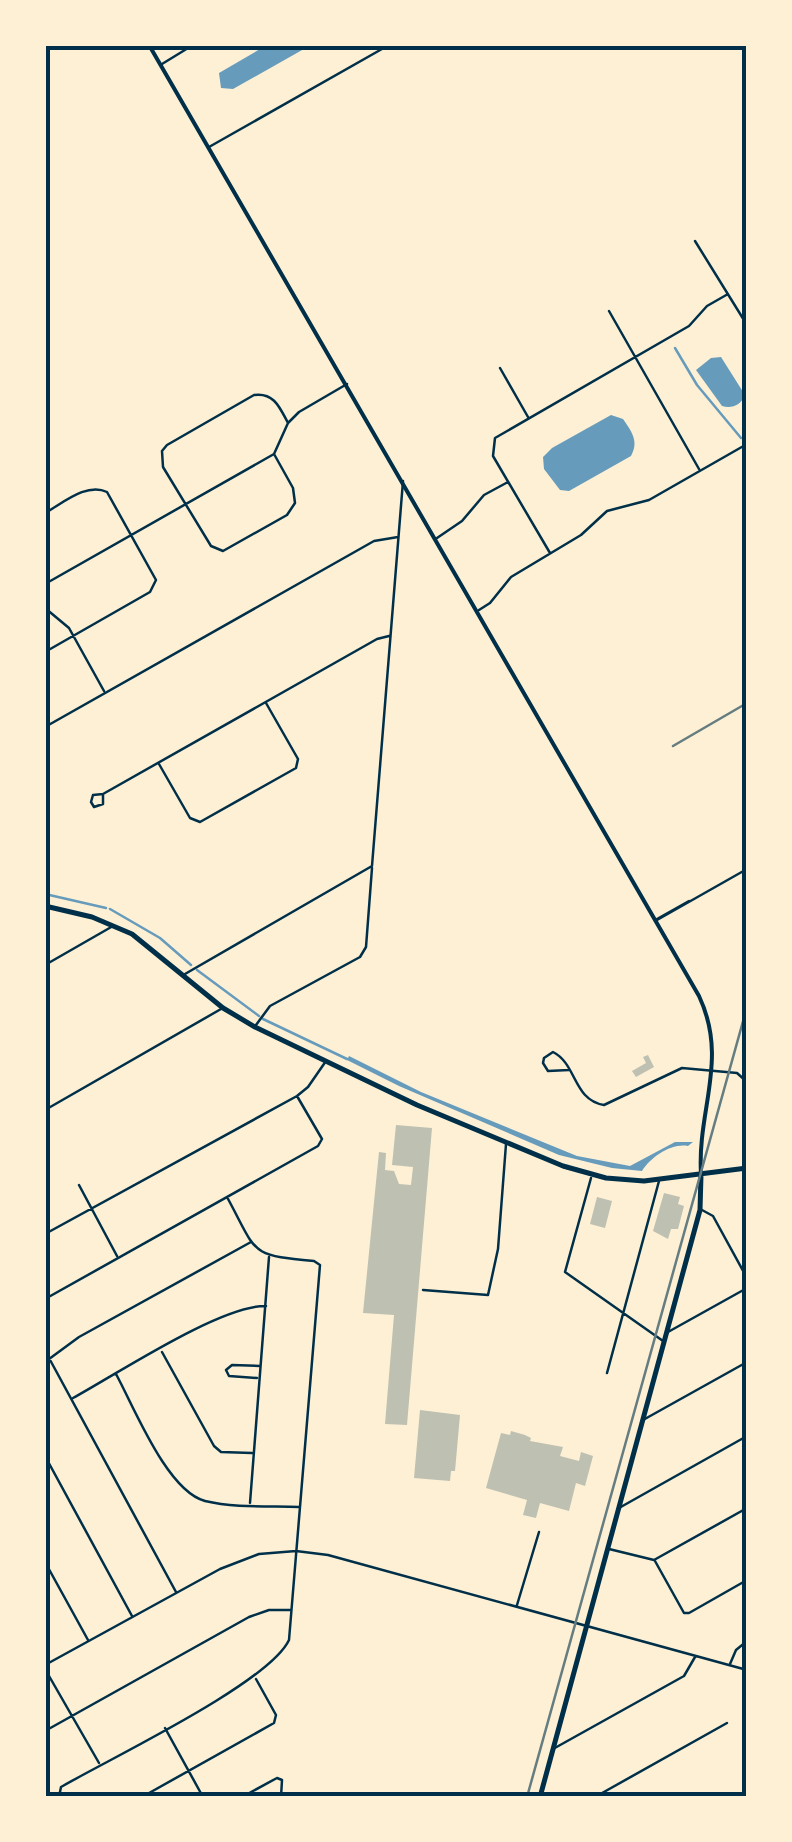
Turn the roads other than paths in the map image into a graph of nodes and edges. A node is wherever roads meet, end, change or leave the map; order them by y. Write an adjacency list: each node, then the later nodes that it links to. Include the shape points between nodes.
1 (149, 45): 4 (main road)
2 (194, 45): 4 (street)
3 (389, 45): 5 (street)
4 (160, 64): 5 (main road)
5 (209, 147): 12 (main road)
6 (695, 242): 7 (street)
7 (728, 294): 9 (street); 10 (street)
8 (609, 311): 10 (street)
9 (747, 325)
10 (636, 357): 13 (street); 17 (street)
11 (500, 368): 13 (street)
12 (347, 384): 14 (street); 18 (main road)
13 (529, 418): 19 (street, via 492,446)
14 (288, 422): 16 (street); 20 (street, via 276,402 254,395 167,445 163,467)
15 (747, 444): 17 (street)
16 (274, 454): 20 (street); 20 (street, via 295,503 287,515 223,551 211,546)
17 (700, 471): 25 (street, via 650,500 607,512)
18 (403, 481): 23 (street); 24 (main road)
19 (508, 482): 24 (street); 25 (street)
20 (185, 504): 22 (street)
21 (45, 514): 22 (street, via 101,489)
22 (131, 534): 26 (street); 29 (street, via 154,573 154,586)
23 (398, 537): 30 (street); 32 (street, via 374,540)
24 (437, 538): 28 (main road)
25 (550, 554): 28 (street, via 512,577)
26 (45, 584)
27 (45, 608): 29 (street)
28 (479, 610): 40 (main road)
29 (74, 636): 31 (street); 32 (street)
30 (390, 636): 33 (street); 37 (street)
31 (45, 652)
32 (106, 692): 34 (street)
33 (265, 702): 35 (street); 35 (street, via 298,759 296,768 214,815 200,822 190,818)
34 (45, 727)
35 (158, 762): 36 (street)
36 (104, 794)
37 (372, 866): 43 (street); 45 (street, via 360,956 270,1006)
38 (747, 869): 40 (street)
39 (45, 906): 41 (main road)
40 (656, 920): 47 (main road, via 708,1018)
41 (114, 925): 42 (street); 43 (main road)
42 (45, 965)
43 (184, 975): 44 (main road)
44 (224, 1008): 45 (main road); 51 (street)
45 (255, 1027): 46 (main road)
46 (326, 1061): 50 (street); 52 (main road)
47 (713, 1069): 48 (street, via 678,1068 604,1105 587,1099); 49 (street, via 738,1073); 55 (main road)
48 (569, 1070): 48 (street, via 560,1055 544,1058 548,1071)
49 (747, 1082)
50 (298, 1096): 58 (street, via 322,1139 318,1146); 59 (street)
51 (45, 1110)
52 (506, 1143): 54 (main road); 67 (street, via 488,1296)
53 (747, 1168): 55 (main road)
54 (592, 1175): 56 (main road); 70 (street, via 566,1272)
55 (701, 1175): 56 (main road); 60 (main road)
56 (659, 1180): 70 (street)
57 (79, 1185): 59 (street)
58 (227, 1198): 62 (street); 64 (street)
59 (92, 1208): 61 (street); 64 (street)
60 (700, 1210): 65 (street, via 713,1216); 71 (main road)
61 (45, 1234)
62 (251, 1242): 63 (street); 74 (street)
63 (270, 1256): 69 (street); 86 (street, via 320,1265)
64 (118, 1258): 68 (street)
65 (747, 1278)
66 (747, 1288): 71 (street)
67 (423, 1290)
68 (45, 1299)
69 (266, 1306): 73 (street, via 233,1311); 76 (street)
70 (623, 1313): 72 (street); 77 (street)
71 (666, 1333): 72 (main road)
72 (664, 1342): 81 (main road)
73 (161, 1350): 78 (street); 83 (street, via 214,1446)
74 (47, 1360): 80 (street)
75 (747, 1362): 81 (street)
76 (261, 1366): 79 (street); 79 (street, via 226,1370 229,1376)
77 (607, 1373)
78 (116, 1374): 80 (street); 85 (street, via 184,1490 203,1501)
79 (260, 1378): 83 (street)
80 (72, 1399): 95 (street)
81 (642, 1421): 87 (main road)
82 (747, 1436): 87 (street)
83 (253, 1454): 85 (street)
84 (45, 1456): 98 (street)
85 (250, 1505): 86 (street)
86 (300, 1508): 91 (street)
87 (618, 1508): 90 (main road)
88 (747, 1508): 92 (street)
89 (539, 1532): 96 (street)
90 (608, 1548): 92 (street); 99 (main road)
91 (296, 1551): 95 (street, via 259,1554); 96 (street); 97 (street)
92 (654, 1560): 94 (street, via 684,1612)
93 (45, 1562): 100 (street)
94 (747, 1580)
95 (177, 1593): 98 (street)
96 (517, 1606): 99 (street)
97 (291, 1610): 106 (street, via 283,1652); 107 (street, via 249,1617)
98 (133, 1617): 100 (street)
99 (586, 1625): 102 (street); 111 (main road)
100 (88, 1641): 104 (street)
101 (747, 1641): 103 (street)
102 (695, 1656): 103 (street); 111 (street, via 684,1676)
103 (729, 1665): 105 (street)
104 (45, 1667): 107 (street)
105 (747, 1670)
106 (255, 1677): 109 (street); 113 (street, via 274,1723)
107 (72, 1716): 110 (street); 112 (street)
108 (727, 1723): 120 (street)
109 (165, 1728): 112 (street); 113 (street)
110 (45, 1731)
111 (552, 1750): 119 (main road)
112 (100, 1765): 114 (street, via 61,1787)
113 (188, 1770): 115 (street); 116 (street)
114 (59, 1797)
115 (142, 1797)
116 (203, 1797)
117 (242, 1797): 118 (street, via 277,1778)
118 (281, 1797)
119 (540, 1797)
120 (595, 1797)

